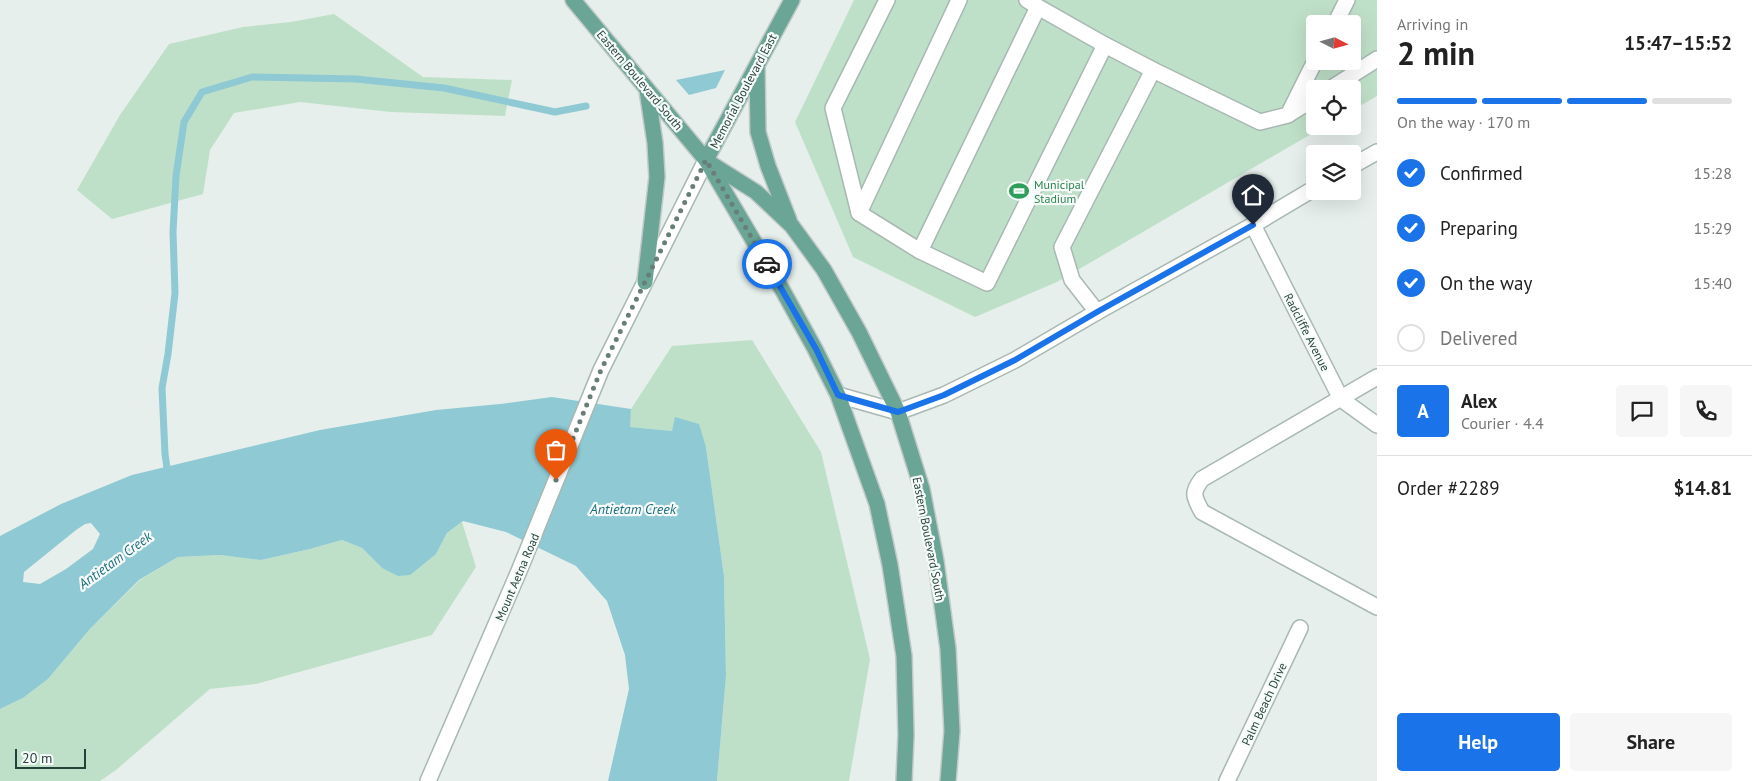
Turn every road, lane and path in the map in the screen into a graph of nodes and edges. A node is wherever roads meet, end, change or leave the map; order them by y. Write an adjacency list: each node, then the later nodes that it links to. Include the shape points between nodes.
1 (573, 0): 14 (main road, Eastern Boulevard South)
2 (792, 0): 10 (main road, Memorial Boulevard East)
3 (886, 0): 21 (street, via 833,108)
4 (1347, 0): 7 (street)
5 (952, 2): 21 (street)
6 (1032, 4): 8 (street); 24 (street)
7 (1340, 15)
8 (1105, 45): 11 (street); 24 (street, via 987,283)
9 (1377, 59): 13 (street)
10 (757, 64): 18 (main road, Memorial Boulevard East); 23 (main road, via 758,132)
11 (1153, 70): 16 (street, via 1260,122); 26 (street, via 1062,247 1072,280)
12 (1311, 70): 16 (street)
13 (1344, 80)
14 (647, 88): 18 (main road, Eastern Boulevard South); 25 (main road, via 656,143 657,177)
15 (1306, 104): 16 (street)
16 (1288, 115)
17 (1377, 152): 19 (street)
18 (706, 160): 23 (main road, Eastern Boulevard South, via 756,192); 25 (street, Memorial Boulevard East); 29 (main road, Eastern Boulevard South, via 816,349)
19 (1361, 161)
20 (1306, 193): 22 (street)
21 (859, 213): 24 (street)
22 (1253, 225): 26 (street); 30 (street, Radcliffe Avenue)
23 (792, 226): 31 (main road, Eastern Boulevard South, via 824,270)
24 (920, 251)
25 (645, 282): 27 (street, Memorial Boulevard East)
26 (1097, 312): 31 (street, via 1015,360 944,395)
27 (601, 370): 35 (street, Mount Aetna Road, via 520,572)
28 (1377, 377): 30 (street)
29 (838, 395): 31 (street); 36 (main road, Eastern Boulevard South, via 877,504 890,565 904,656)
30 (1340, 399): 32 (street, Radcliffe Avenue); 33 (street, via 1202,479 1195,487 1194,498 1202,512)
31 (898, 412): 37 (main road, Eastern Boulevard South, via 922,489 936,560 948,649 952,731)
32 (1377, 425)
33 (1377, 607)
34 (1300, 628): 38 (street, Palm Beach Drive)
35 (428, 781)
36 (904, 781)
37 (948, 781)
38 (1227, 781)

